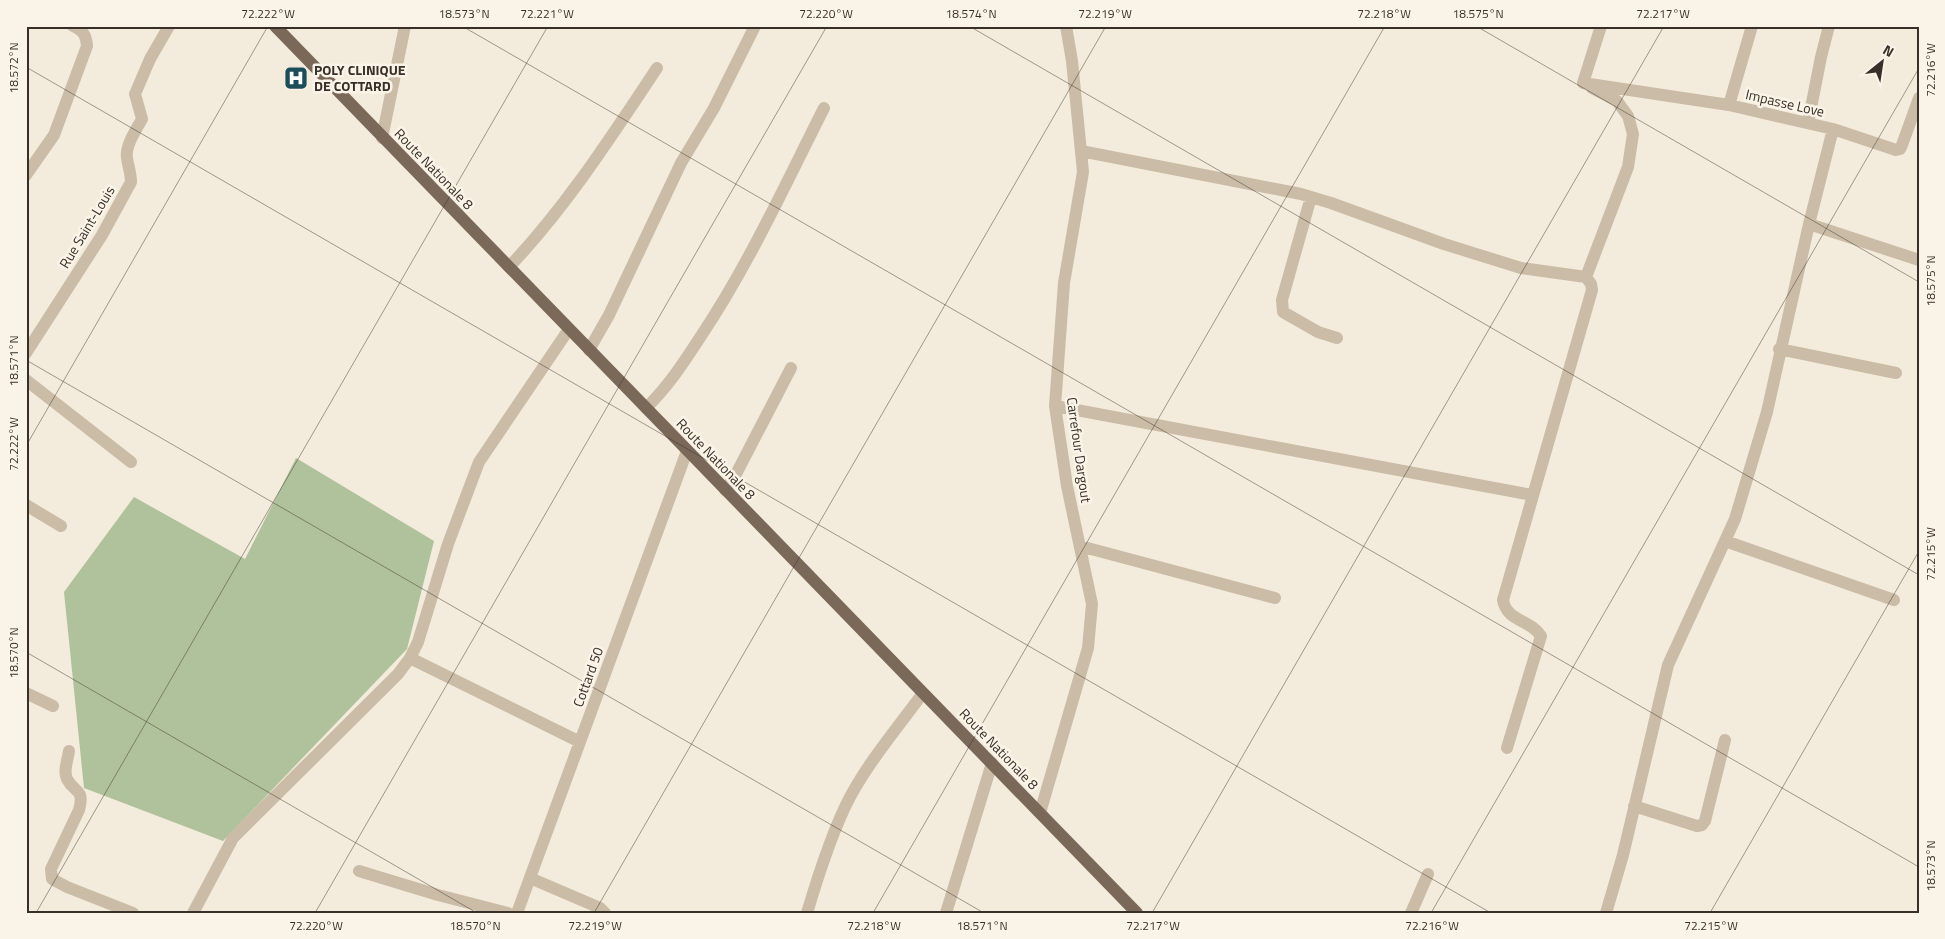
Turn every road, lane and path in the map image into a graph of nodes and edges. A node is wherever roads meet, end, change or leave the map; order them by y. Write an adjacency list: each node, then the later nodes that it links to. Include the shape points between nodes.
1 (73, 26): 19 (street, via 83,31 87,46 54,136)
2 (169, 26): 29 (street, Rue Saint-Louis, via 135,94 142,119 126,156 131,182 102,235)
3 (274, 26): 17 (main road, Route Nationale 8)
4 (405, 26): 17 (street)
5 (755, 26): 28 (street, via 714,108 681,163)
6 (1066, 26): 18 (street, Carrefour Dargout)
7 (1601, 26): 11 (street)
8 (1752, 26): 13 (street)
9 (1829, 26): 15 (street)
10 (657, 68): 23 (street, via 572,193)
11 (1583, 83): 13 (street, Impasse Love); 24 (street, via 1617,101 1628,116 1633,134 1628,167)
12 (1919, 98): 16 (street, Impasse Love, via 1899,149)
13 (1729, 106): 15 (street, Impasse Love)
14 (824, 108): 34 (street, via 722,304 663,392)
15 (1808, 123): 16 (street, Impasse Love)
16 (1833, 130): 21 (street)
17 (382, 138): 23 (main road, Route Nationale 8)
18 (1082, 151): 20 (street); 33 (street, Carrefour Dargout, via 1084,172 1064,283)
19 (26, 175)
20 (1311, 197): 24 (street, via 1522,268); 26 (street, via 1282,300 1282,312 1318,332)
21 (1808, 224): 22 (street); 27 (street)
22 (1919, 260)
23 (509, 268): 25 (main road, Route Nationale 8)
24 (1586, 277): 38 (street, via 1592,284 1592,290)
25 (569, 328): 28 (main road, Route Nationale 8); 45 (street, via 479,462)
26 (1337, 338)
27 (1780, 349): 31 (street); 41 (street, via 1767,412 1735,519)
28 (589, 350): 34 (main road, Route Nationale 8)
29 (26, 353)
30 (791, 368): 37 (street)
31 (1896, 373)
32 (26, 380): 36 (street)
33 (1056, 406): 38 (street); 42 (street, Carrefour Dargout, via 1067,486)
34 (646, 408): 35 (main road, Route Nationale 8)
35 (687, 451): 37 (main road, Route Nationale 8); 50 (street, Cottard 50)
36 (131, 462)
37 (725, 490): 47 (main road, Route Nationale 8)
38 (1532, 496): 51 (street, via 1503,600 1509,614 1542,636)
39 (26, 505): 40 (street)
40 (61, 526)
41 (1725, 541): 44 (street); 54 (street, via 1668,665)
42 (1080, 546): 43 (street); 55 (street, Carrefour Dargout, via 1092,604 1088,648)
43 (1275, 598)
44 (1894, 600)
45 (410, 658): 50 (street); 61 (street, via 398,674 233,838)
46 (26, 692): 48 (street)
47 (923, 693): 53 (main road, Route Nationale 8); 65 (street, via 849,798)
48 (53, 706)
49 (1725, 740): 54 (street, via 1702,825)
50 (580, 742): 58 (street, Cottard 50)
51 (1507, 748)
52 (69, 751): 60 (street, via 65,772 79,791 81,800 50,869 52,879)
53 (992, 763): 55 (main road, Route Nationale 8); 66 (street)
54 (1634, 806): 68 (street)
55 (1040, 813): 59 (main road, Route Nationale 8)
56 (359, 871): 62 (street)
57 (1428, 874): 67 (street)
58 (530, 878): 63 (street, Cottard 50); 64 (street)
59 (1134, 912)
60 (133, 913)
61 (193, 913)
62 (508, 913)
63 (518, 913)
64 (605, 913)
65 (807, 913)
66 (946, 913)
67 (1411, 913)
68 (1606, 913)

